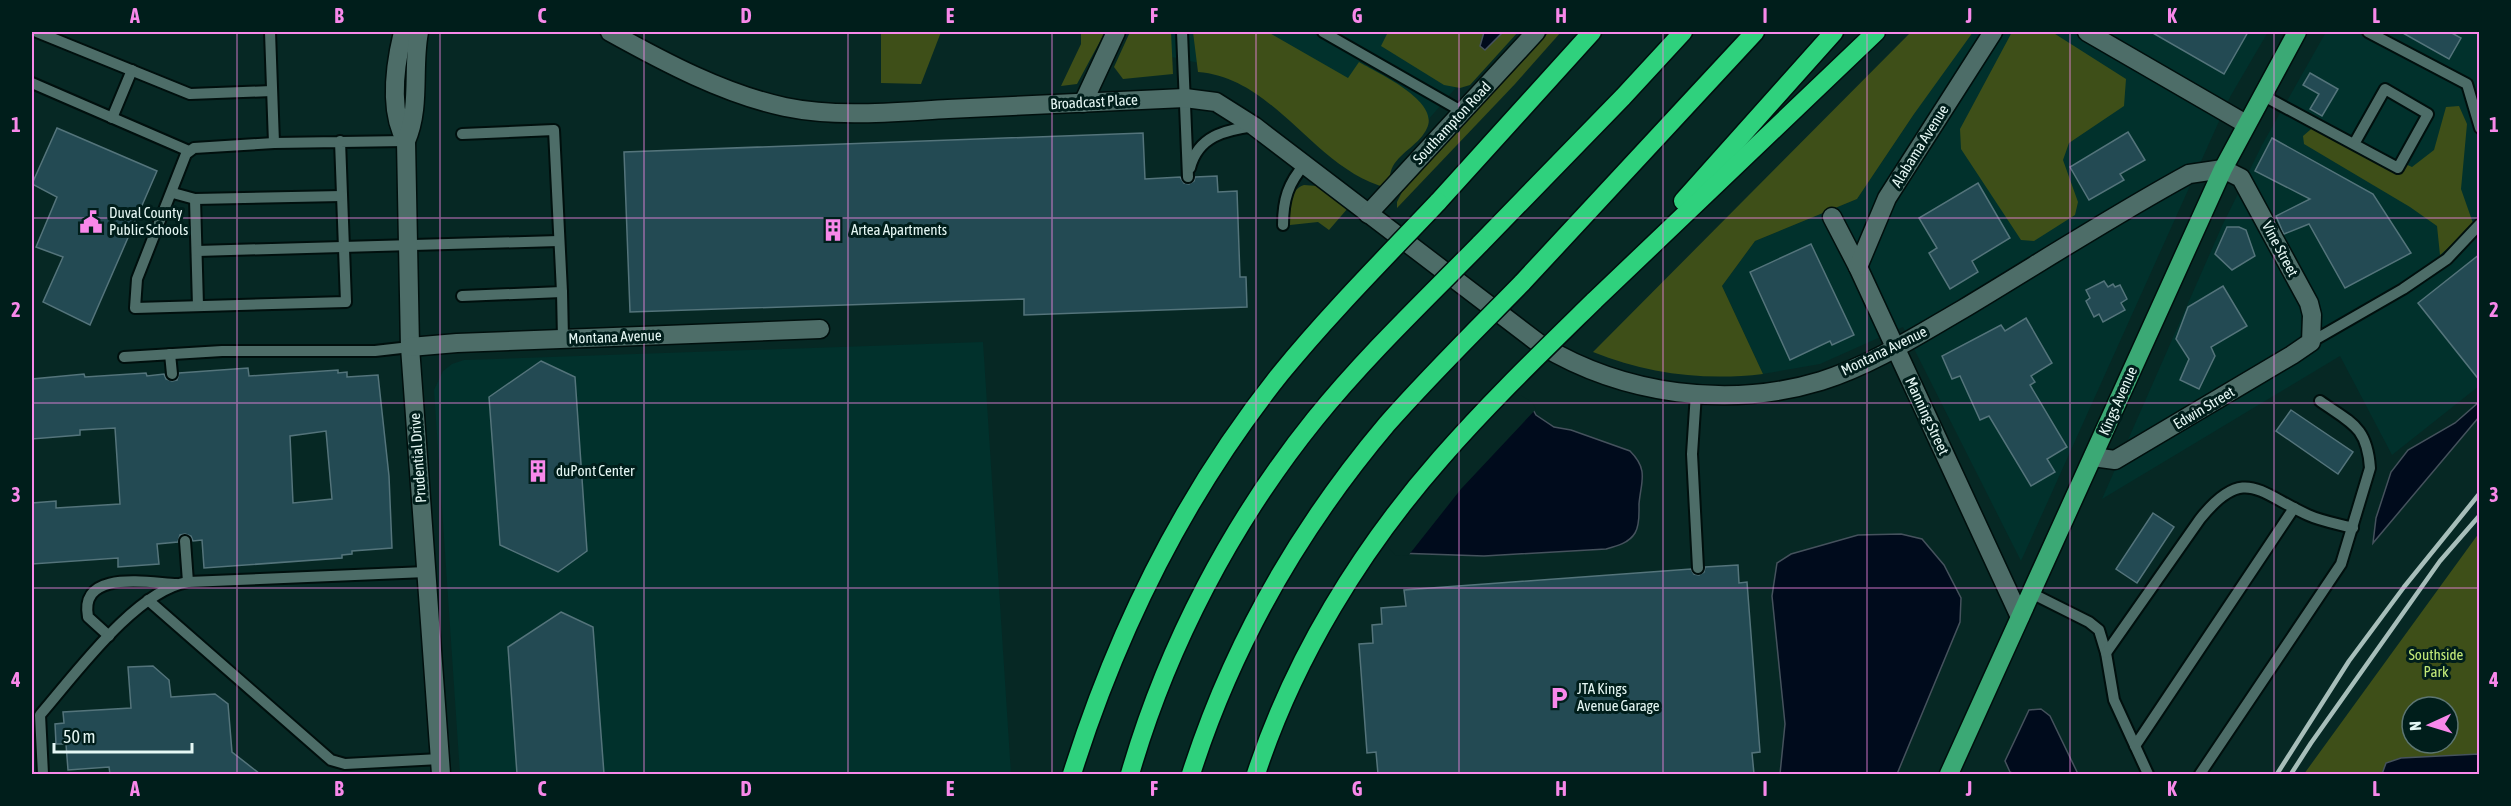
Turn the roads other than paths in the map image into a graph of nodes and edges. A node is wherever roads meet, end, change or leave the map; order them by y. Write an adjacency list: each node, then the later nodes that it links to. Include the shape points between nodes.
1 (37, 32): 19 (lane)
2 (270, 32): 21 (lane)
3 (403, 32): 32 (street, Prudential Drive, via 396,100 399,125)
4 (418, 32): 32 (street, Prudential Drive, via 414,117)
5 (610, 32): 24 (street, Broadcast Place, via 714,83 759,100 803,110 859,113)
6 (1116, 32): 24 (street)
7 (1182, 32): 23 (lane)
8 (1323, 32): 25 (lane)
9 (1536, 32): 25 (street, Southampton Road)
10 (1592, 32): 80 (highway, bridge, via 1296,356 1247,418 1160,557 1130,618)
11 (1683, 32): 81 (highway, bridge, via 1349,379 1301,438 1257,501 1192,615)
12 (1755, 32): 82 (highway, bridge, via 1388,423 1316,518 1276,583 1217,702)
13 (1834, 32): 52 (highway)
14 (1876, 32): 52 (highway)
15 (1993, 32): 49 (street, Alabama Avenue, via 1887,198)
16 (2087, 32): 27 (street)
17 (2297, 32): 22 (main road, Kings Avenue)
18 (2368, 32): 29 (lane, via 2467,84)
19 (132, 70): 21 (lane, via 190,94); 26 (lane)
20 (32, 83): 26 (lane)
21 (272, 92): 33 (lane)
22 (2262, 95): 27 (main road, Kings Avenue); 34 (lane)
23 (1185, 98): 24 (street, Broadcast Place); 28 (street, Broadcast Place, via 1216,102); 28 (lane, via 1188,177 1195,154 1208,139 1228,130)
24 (1083, 103)
25 (1463, 112): 41 (street, Southampton Road)
26 (112, 118): 35 (lane)
27 (2246, 124): 37 (main road, Kings Avenue)
28 (1254, 126): 36 (street, Broadcast Place)
29 (2480, 128)
30 (462, 134): 45 (lane, via 554,130)
31 (340, 141): 32 (lane); 33 (lane); 39 (lane)
32 (406, 141): 46 (street, Prudential Drive)
33 (274, 143): 35 (lane, via 205,146)
34 (2354, 144): 34 (lane, via 2398,168 2428,114 2385,88)
35 (189, 151): 38 (lane)
36 (1305, 164): 41 (street, Broadcast Place); 44 (lane, via 1286,193)
37 (2223, 169): 57 (street, Vine Street, via 2241,178 2309,303); 59 (street, Montana Avenue, via 2189,174 2168,185); 65 (main road, Kings Avenue)
38 (173, 194): 40 (lane); 53 (lane, via 137,279 135,308)
39 (342, 196): 40 (lane); 47 (lane)
40 (195, 199): 48 (lane)
41 (1368, 214): 55 (street, Broadcast Place)
42 (1832, 217): 49 (street, Manning Street)
43 (2480, 224): 57 (lane, via 2447,259)
44 (1283, 225)
45 (560, 241): 46 (lane); 50 (lane)
46 (408, 246): 47 (lane); 58 (street, Prudential Drive)
47 (344, 248): 48 (lane); 53 (lane, via 346,302)
48 (196, 251): 53 (lane)
49 (1858, 267): 59 (street, Manning Street)
50 (562, 292): 51 (lane); 56 (lane)
51 (462, 296)
52 (1594, 301): 83 (highway, bridge, via 1455,442 1365,556 1310,650)
53 (198, 306)
54 (820, 329): 56 (street, Montana Avenue)
55 (1518, 330): 63 (street, Montana Avenue, via 1566,359 1614,379)
56 (563, 339): 58 (street, Montana Avenue)
57 (2311, 342): 65 (street, Edwin Street, via 2115,460)
58 (410, 347): 60 (lane); 70 (street, Prudential Drive)
59 (1896, 348): 63 (street, Montana Avenue, via 1822,380 1775,391); 74 (street, Manning Street)
60 (170, 354): 61 (lane); 62 (lane)
61 (124, 357)
62 (171, 374)
63 (1696, 393): 69 (lane, via 1692,454)
64 (2320, 401): 67 (lane, via 2360,429 2369,453 2370,468)
65 (2093, 457): 72 (main road, Kings Avenue)
66 (2294, 508): 67 (lane); 76 (lane, via 2257,489 2239,488 2220,497 2200,519); 77 (lane)
67 (2353, 528): 86 (lane, via 2341,564)
68 (185, 542): 71 (lane)
69 (1698, 568)
70 (426, 572): 71 (lane); 78 (street, Prudential Drive)
71 (184, 583): 73 (lane); 75 (lane, via 111,583 97,587 88,602 88,617)
72 (2031, 593): 74 (main road, Kings Avenue); 76 (lane, via 2090,622 2099,630)
73 (148, 600): 75 (lane); 78 (lane, via 331,760 345,764)
74 (2020, 617): 84 (main road, Kings Avenue)
75 (109, 636): 79 (lane, via 40,716)
76 (2106, 653): 77 (lane, via 2115,700)
77 (2135, 746): 85 (lane)
78 (441, 767)
79 (44, 774)
80 (1072, 774)
81 (1130, 774)
82 (1191, 774)
83 (1256, 774)
84 (1949, 774)
85 (2148, 774)
86 (2200, 774)

